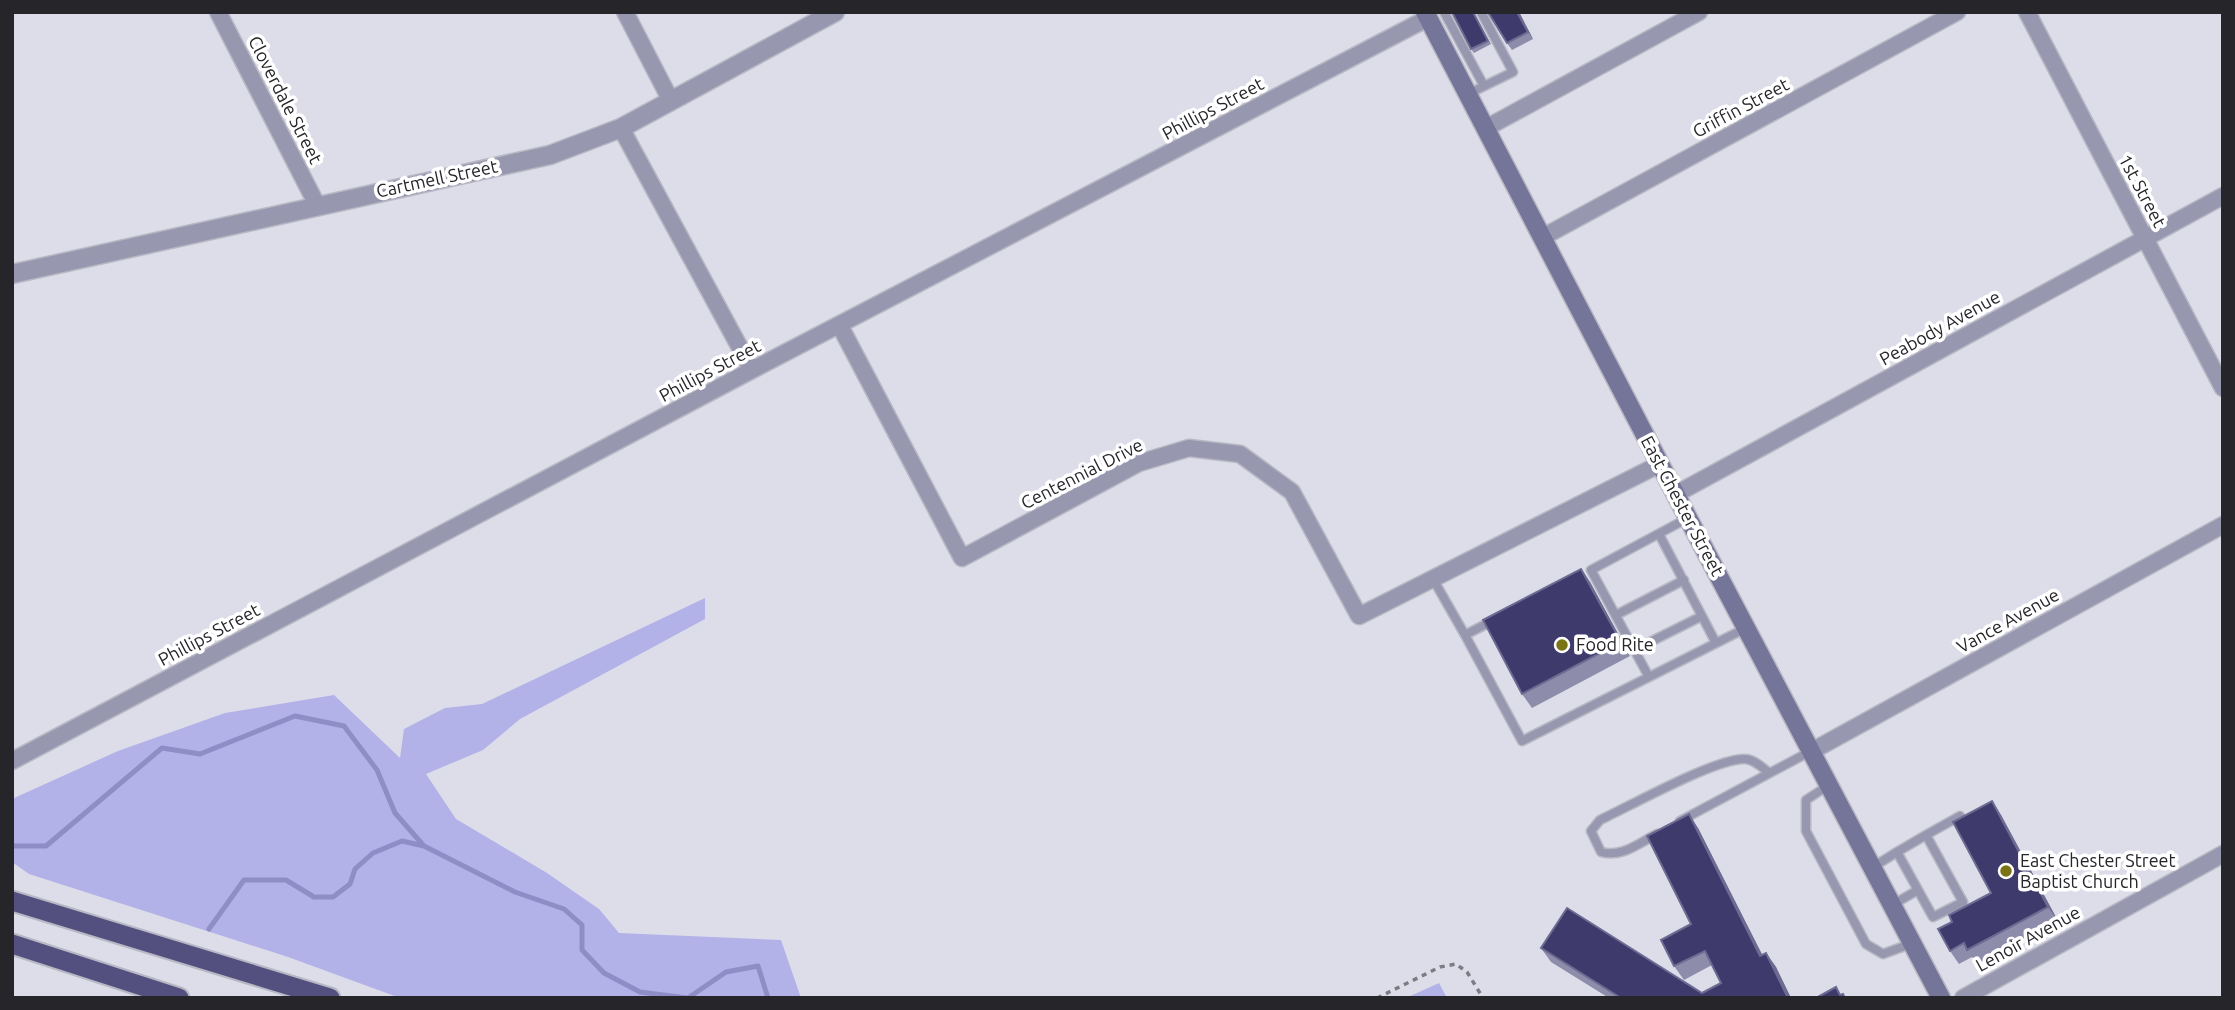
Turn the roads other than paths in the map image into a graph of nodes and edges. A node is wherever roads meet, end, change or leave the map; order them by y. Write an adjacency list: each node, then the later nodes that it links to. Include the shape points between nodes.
1 (219, 12): 14 (street, Cloverdale Street)
2 (625, 12): 10 (street)
3 (835, 12): 10 (street, Cartmell Street)
4 (1481, 12): 9 (lane, via 1513,72)
5 (1699, 12): 12 (street)
6 (1957, 12): 15 (street, Griffin Street)
7 (2027, 12): 16 (street, 1st Street)
8 (1434, 14): 9 (main road, East Chester Street); 18 (street, Phillips Street)
9 (1476, 90): 12 (main road, East Chester Street)
10 (670, 99): 11 (street, Cartmell Street)
11 (621, 128): 14 (street, Cartmell Street, via 550,155); 19 (street)
12 (1486, 128): 15 (main road, East Chester Street)
13 (2223, 196): 16 (street, Peabody Avenue)
14 (317, 205): 17 (street, Cartmell Street)
15 (1543, 237): 21 (main road, East Chester Street)
16 (2144, 239): 20 (street, 1st Street); 22 (street, Peabody Avenue)
17 (12, 274)
18 (840, 326): 19 (street, Phillips Street); 28 (street, Centennial Drive, via 962,558 1139,463 1189,448 1240,454 1292,492 1359,616)
19 (752, 370): 39 (street, Phillips Street)
20 (2223, 388)
21 (1660, 464): 22 (main road, East Chester Street); 28 (street, Centennial Drive)
22 (1676, 494): 23 (main road, East Chester Street)
23 (1688, 519): 25 (lane); 33 (main road, East Chester Street)
24 (2223, 525): 38 (street, Vance Avenue)
25 (1659, 534): 26 (lane); 29 (lane)
26 (1591, 570): 27 (lane); 30 (lane)
27 (1580, 576)
28 (1433, 578): 34 (lane)
29 (1684, 580): 30 (lane); 31 (lane)
30 (1616, 615): 36 (lane)
31 (1702, 616): 35 (lane); 36 (lane)
32 (1499, 617): 34 (lane)
33 (1747, 628): 35 (lane); 38 (main road, East Chester Street)
34 (1465, 635): 37 (lane, via 1522,741)
35 (1716, 643): 37 (lane)
36 (1634, 650): 37 (lane)
37 (1649, 677)
38 (1812, 751): 40 (lane); 41 (main road, East Chester Street)
39 (12, 761)
40 (1768, 772): 43 (lane); 44 (lane, via 1746,758 1712,766 1600,820 1591,831 1601,852 1612,855)
41 (1829, 785): 48 (main road, East Chester Street); 52 (lane, via 1807,800 1806,831 1866,944 1883,954)
42 (1961, 816): 45 (lane)
43 (1672, 825)
44 (1660, 832)
45 (1926, 835): 46 (lane); 49 (lane, via 1963,902 1933,917)
46 (1897, 852): 48 (lane); 49 (lane)
47 (2223, 854): 57 (street, Lenoir Avenue)
48 (1873, 867): 51 (main road, East Chester Street)
49 (1918, 890): 51 (lane)
50 (12, 901): 55 (highway)
51 (1892, 905): 52 (main road, East Chester Street)
52 (1913, 943): 56 (main road, East Chester Street)
53 (12, 944): 54 (highway)
54 (179, 998)
55 (330, 998)
56 (1941, 998)
57 (1963, 998)

